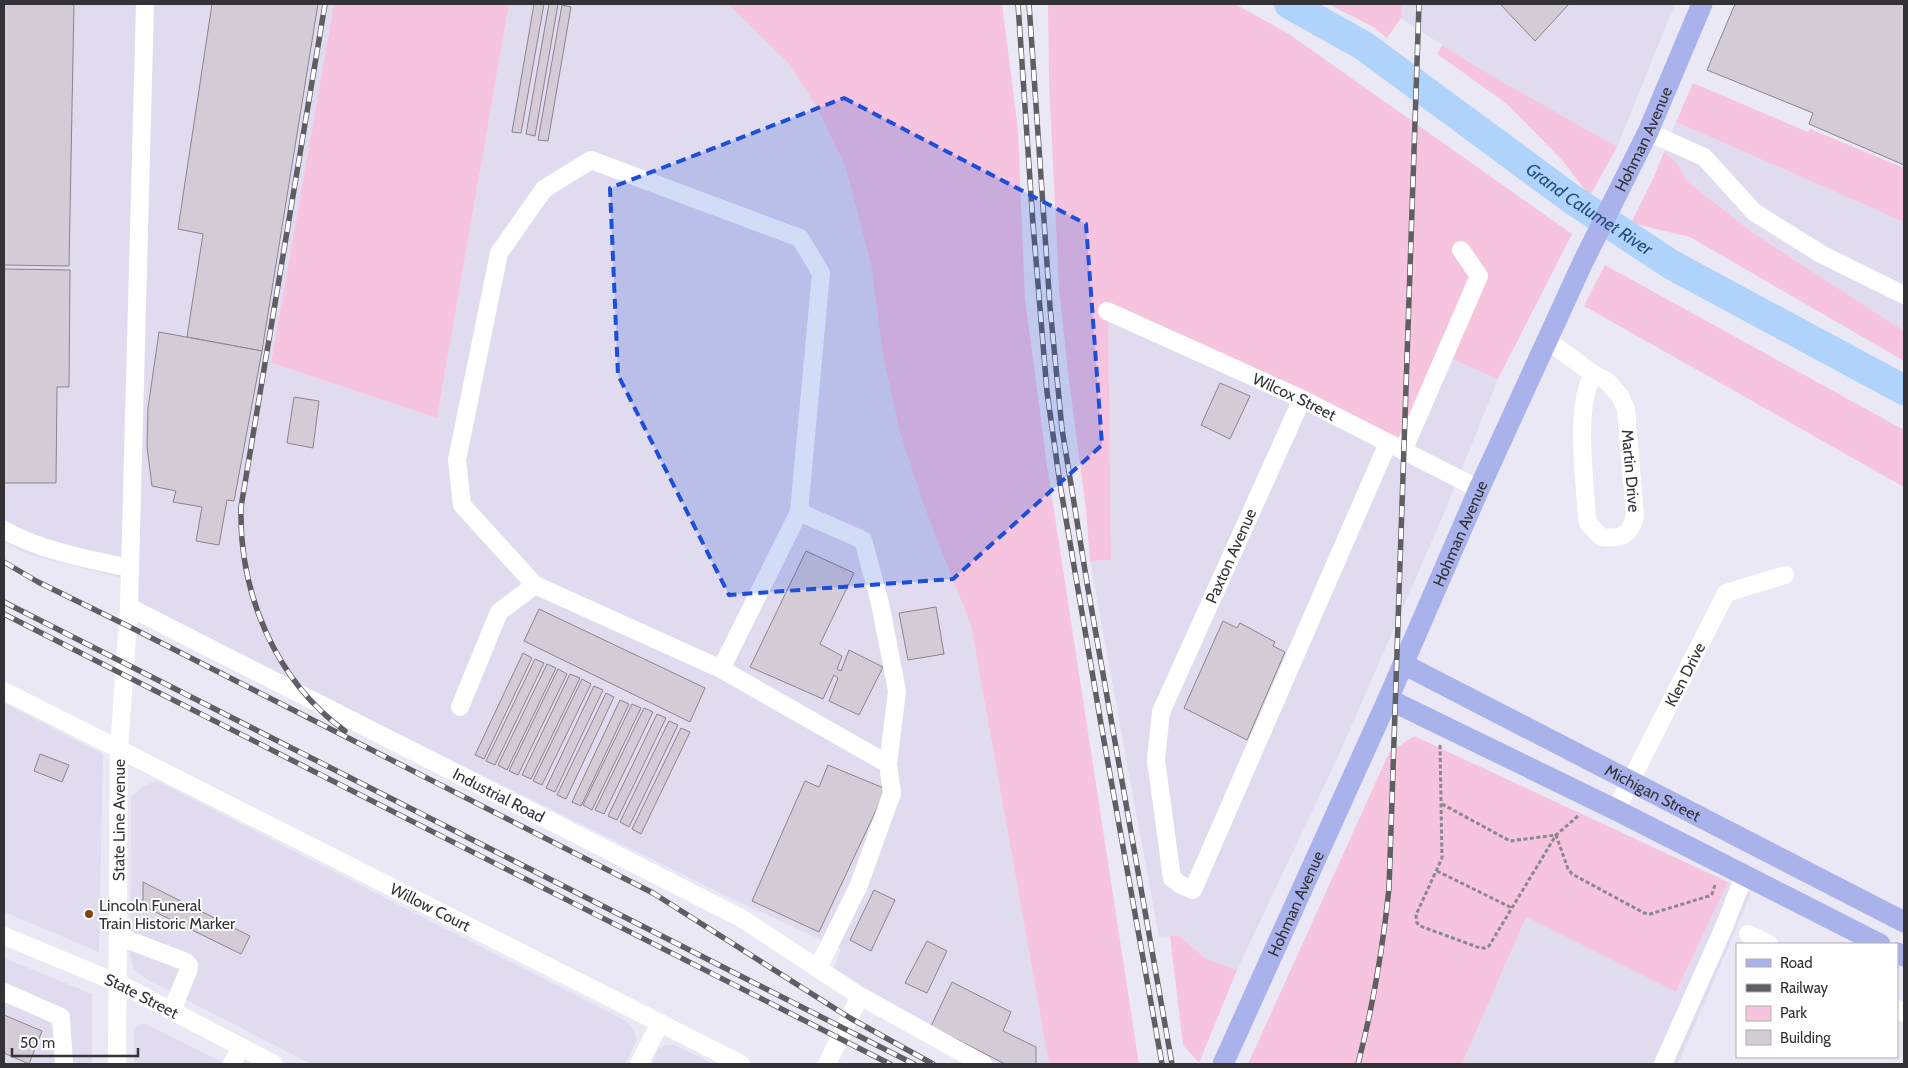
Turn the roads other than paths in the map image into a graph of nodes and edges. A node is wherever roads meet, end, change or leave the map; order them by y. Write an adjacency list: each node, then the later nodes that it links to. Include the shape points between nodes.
1 (145, 4): 14 (street, State Line Avenue)
2 (1702, 4): 3 (main road, Hohman Avenue)
3 (1648, 132): 5 (street, via 1704,157 1754,212 1822,254); 7 (main road, Hohman Avenue)
4 (1460, 250): 10 (street, via 1479,276)
5 (1904, 295)
6 (1107, 311): 9 (street, Wilcox Street)
7 (1547, 340): 8 (street, Martin Drive); 11 (main road, Hohman Avenue)
8 (1593, 374): 8 (street, Martin Drive, via 1607,381 1620,396 1629,421 1635,516 1633,526 1625,535 1615,538 1601,537 1588,524 1587,518 1582,414)
9 (1302, 399): 10 (street, Wilcox Street); 10 (street, Paxton Avenue, via 1161,712 1156,760 1172,878 1181,886 1193,890)
10 (1396, 447): 11 (street, Wilcox Street)
11 (1479, 489): 18 (main road, Hohman Avenue)
12 (799, 512): 16 (street, via 821,273 800,238 591,160 544,189 499,254 457,460 462,506); 19 (street); 24 (street, via 863,540 880,603 897,691)
13 (4, 530): 14 (street, via 19,539)
14 (130, 568): 17 (street, State Line Avenue)
15 (1786, 575): 25 (street, Klen Drive, via 1726,593)
16 (535, 586): 19 (street); 22 (street, via 499,612)
17 (129, 607): 23 (street, State Line Avenue); 34 (street, Industrial Road, via 741,918)
18 (1403, 664): 21 (main road, Hohman Avenue); 25 (main road, Michigan Street)
19 (721, 669): 24 (street)
20 (4, 690): 23 (street, Willow Court)
21 (1388, 699): 26 (main road, Michigan Street); 49 (main road, Hohman Avenue)
22 (460, 707)
23 (119, 748): 31 (street, State Line Avenue); 39 (street, Willow Court)
24 (888, 764): 34 (street, via 892,793 859,885)
25 (1632, 782): 26 (street, Klen Drive); 28 (main road, Michigan Street)
26 (1616, 810): 27 (main road, Michigan Street)
27 (1744, 876): 33 (main road, Michigan Street); 50 (street)
28 (1904, 922)
29 (1748, 934): 32 (street)
30 (4, 936): 35 (street, State Street)
31 (118, 936): 35 (street, State Line Avenue); 38 (street, via 189,965)
32 (1767, 943)
33 (1878, 943)
34 (818, 968): 37 (street, Industrial Road)
35 (118, 983): 38 (street, State Street); 42 (street, State Line Avenue)
36 (4, 992): 41 (street, via 61,1017)
37 (860, 996): 47 (street); 48 (street, Industrial Road)
38 (172, 1011): 40 (street, State Street)
39 (660, 1023): 45 (street); 46 (street, Willow Court)
40 (241, 1047): 43 (street); 44 (street, State Street)
41 (64, 1064)
42 (117, 1064)
43 (232, 1064)
44 (274, 1064)
45 (639, 1064)
46 (741, 1064)
47 (827, 1064)
48 (983, 1064)
49 (1223, 1064)
50 (1663, 1064)

